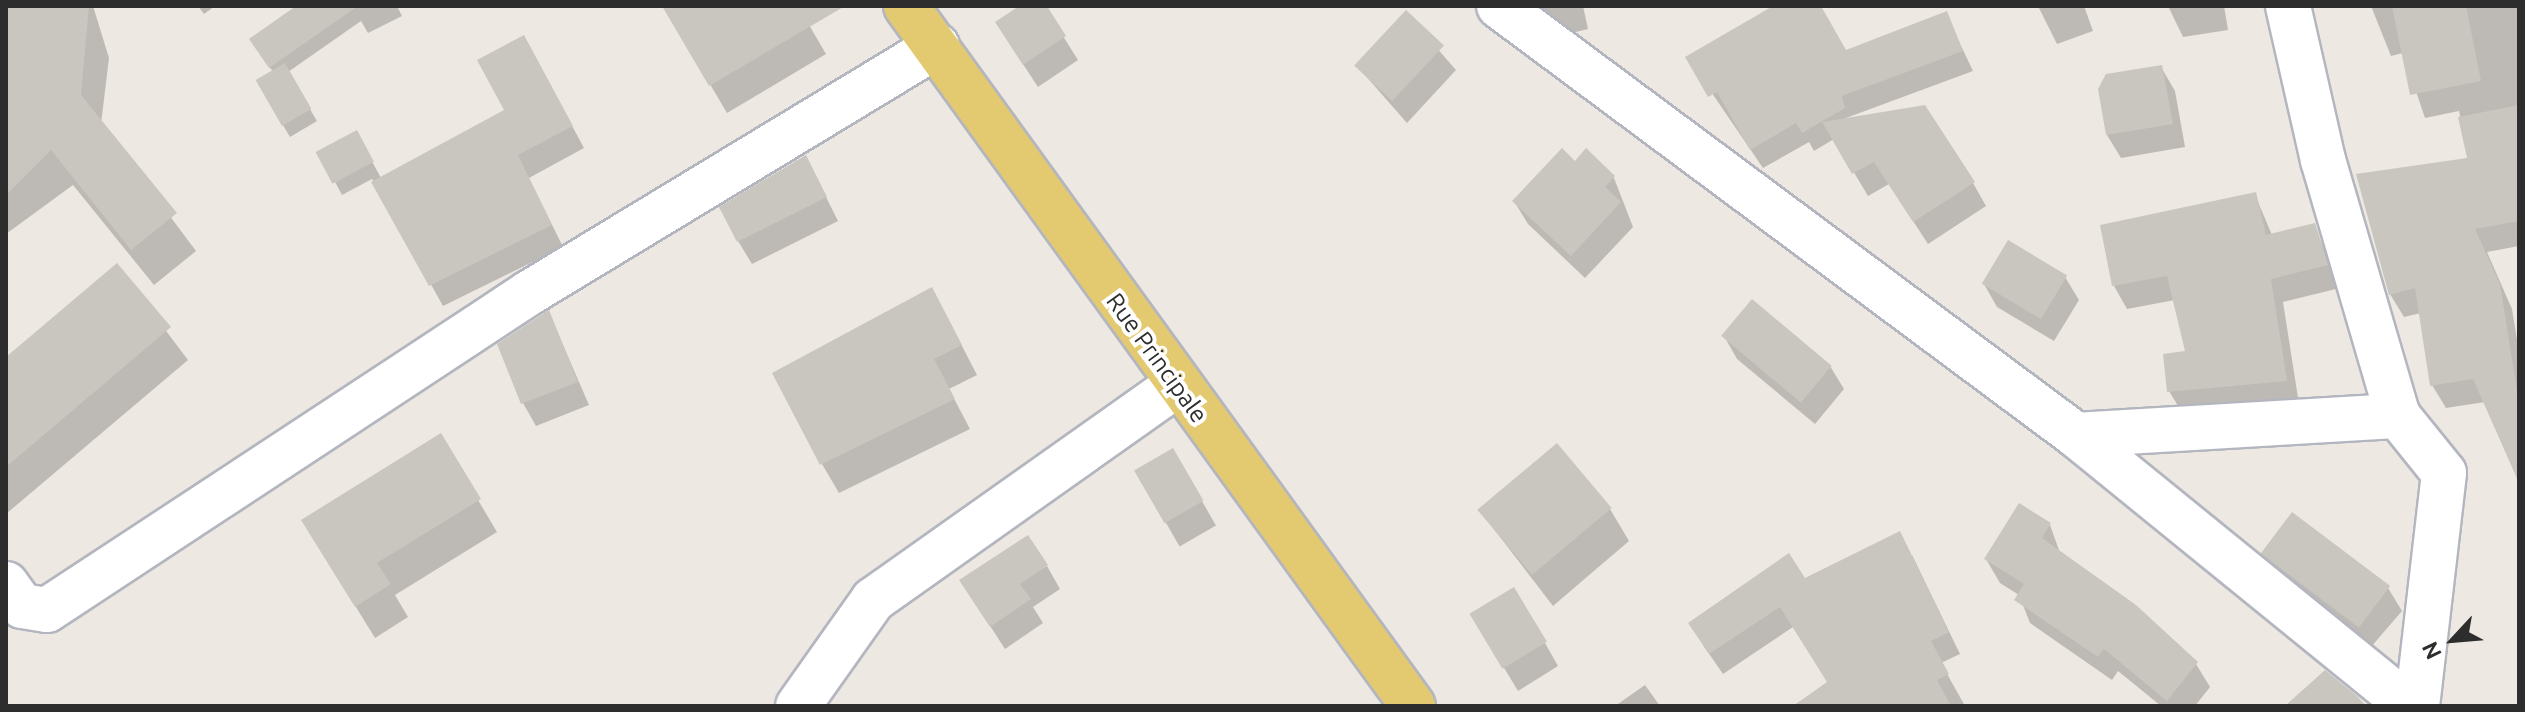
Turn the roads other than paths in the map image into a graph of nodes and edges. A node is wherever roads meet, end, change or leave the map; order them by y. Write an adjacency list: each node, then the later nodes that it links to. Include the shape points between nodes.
1 (906, 6): 4 (main road, Rue Principale)
2 (1499, 6): 7 (street)
3 (2288, 6): 6 (street, via 2323,160)
4 (937, 46): 5 (main road, Rue Principale); 8 (street, via 529,293 47,610 22,606)
5 (1175, 386): 9 (street, via 873,600); 10 (main road, Rue Principale)
6 (2398, 416): 7 (street); 12 (street, via 2444,473)
7 (2076, 435): 11 (street)
8 (6, 584)
9 (798, 706)
10 (1413, 706)
11 (2409, 706)
12 (2417, 706)

